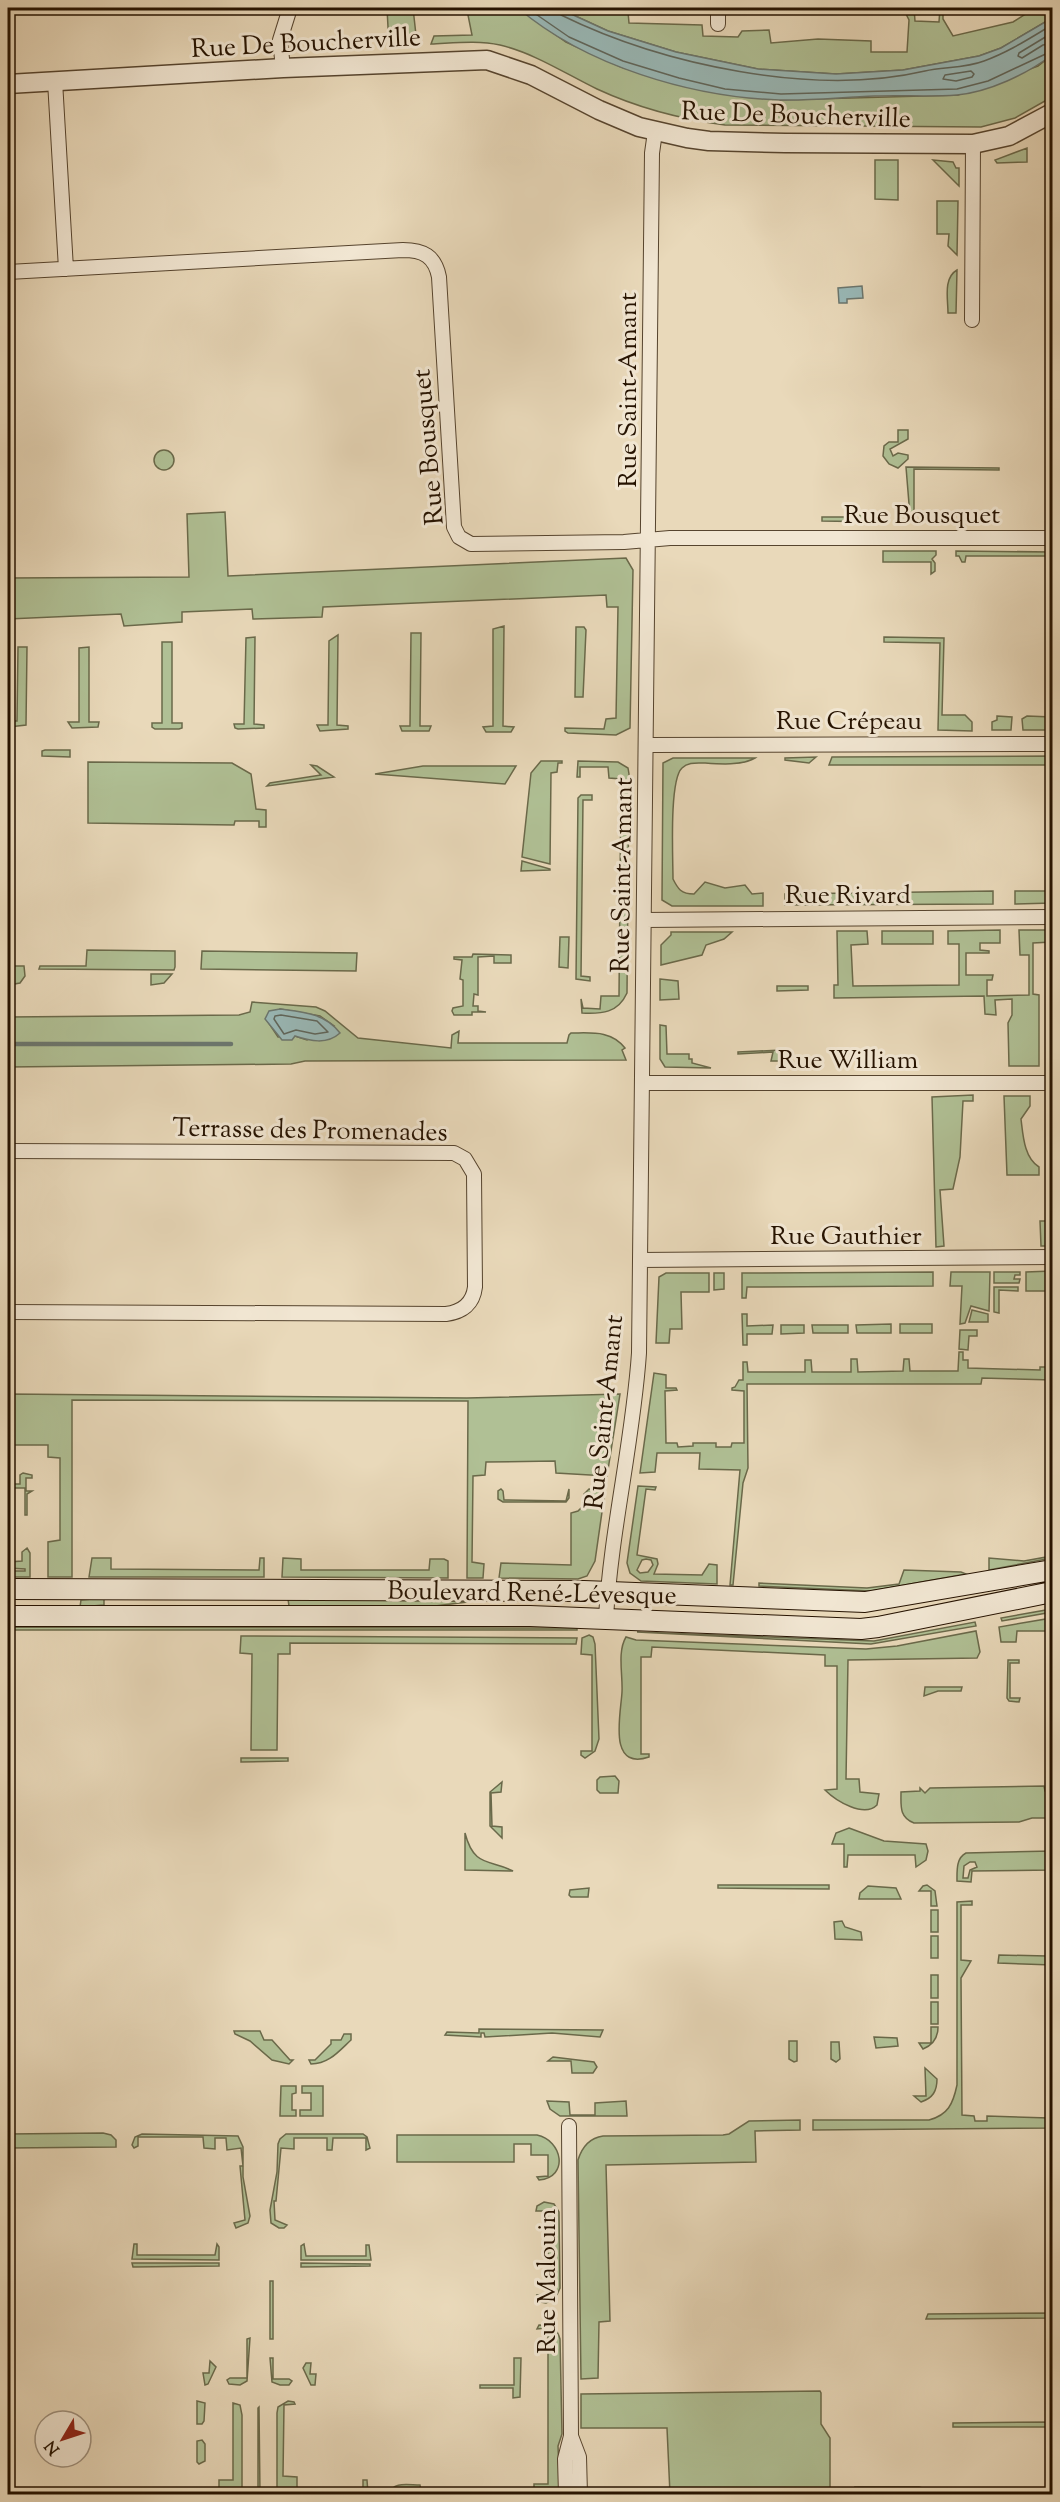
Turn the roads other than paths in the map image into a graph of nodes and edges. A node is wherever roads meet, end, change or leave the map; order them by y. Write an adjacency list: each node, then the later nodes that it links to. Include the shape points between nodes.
1 (290, 8): 4 (street, via 280,40)
2 (718, 8): 3 (street)
3 (718, 24)
4 (283, 68): 5 (street, Rue De Boucherville); 8 (street, Rue De Boucherville, via 487,60)
5 (55, 81): 6 (street, Rue De Boucherville); 10 (street)
6 (8, 84)
7 (1053, 113): 9 (street, Rue De Boucherville, via 1009,135)
8 (655, 132): 9 (street, Rue De Boucherville, via 709,141); 13 (street, Rue Saint-Amant)
9 (973, 144): 12 (street)
10 (66, 269): 11 (street, Rue Bousquet); 13 (street, Rue Bousquet, via 403,250 425,253 433,260 439,277 453,521 459,537 479,545)
11 (8, 272)
12 (972, 320)
13 (649, 538): 14 (street, Rue Bousquet); 16 (street, Rue Saint-Amant)
14 (1053, 538)
15 (1053, 744): 16 (street, Rue Crépeau)
16 (646, 745): 18 (street, Rue Saint-Amant)
17 (1053, 917): 18 (street, Rue Rivard)
18 (644, 920): 19 (street, Rue Saint-Amant)
19 (643, 1083): 20 (street, Rue William); 23 (street, Rue Saint-Amant)
20 (1053, 1083)
21 (8, 1151): 24 (street, Terrasse des Promenades, via 454,1153 465,1159 474,1174 475,1287 466,1307 446,1314)
22 (1053, 1257): 23 (street, Rue Gauthier)
23 (640, 1260): 27 (street, Rue Saint-Amant, via 638,1370)
24 (8, 1312)
25 (1053, 1570): 27 (main road, Boulevard René-Lévesque, via 866,1602)
26 (8, 1589): 27 (main road, Boulevard René-Lévesque)
27 (608, 1592): 30 (street, Rue Saint-Amant)
28 (1053, 1592): 30 (main road, Boulevard René-Lévesque, via 869,1628)
29 (8, 1616): 30 (main road, Boulevard René-Lévesque)
30 (606, 1618)
31 (569, 2126): 32 (street, Rue Malouin)
32 (571, 2436): 33 (street, Rue Malouin, via 565,2459); 34 (street, Rue Malouin, via 579,2457)
33 (566, 2494)
34 (580, 2494)

